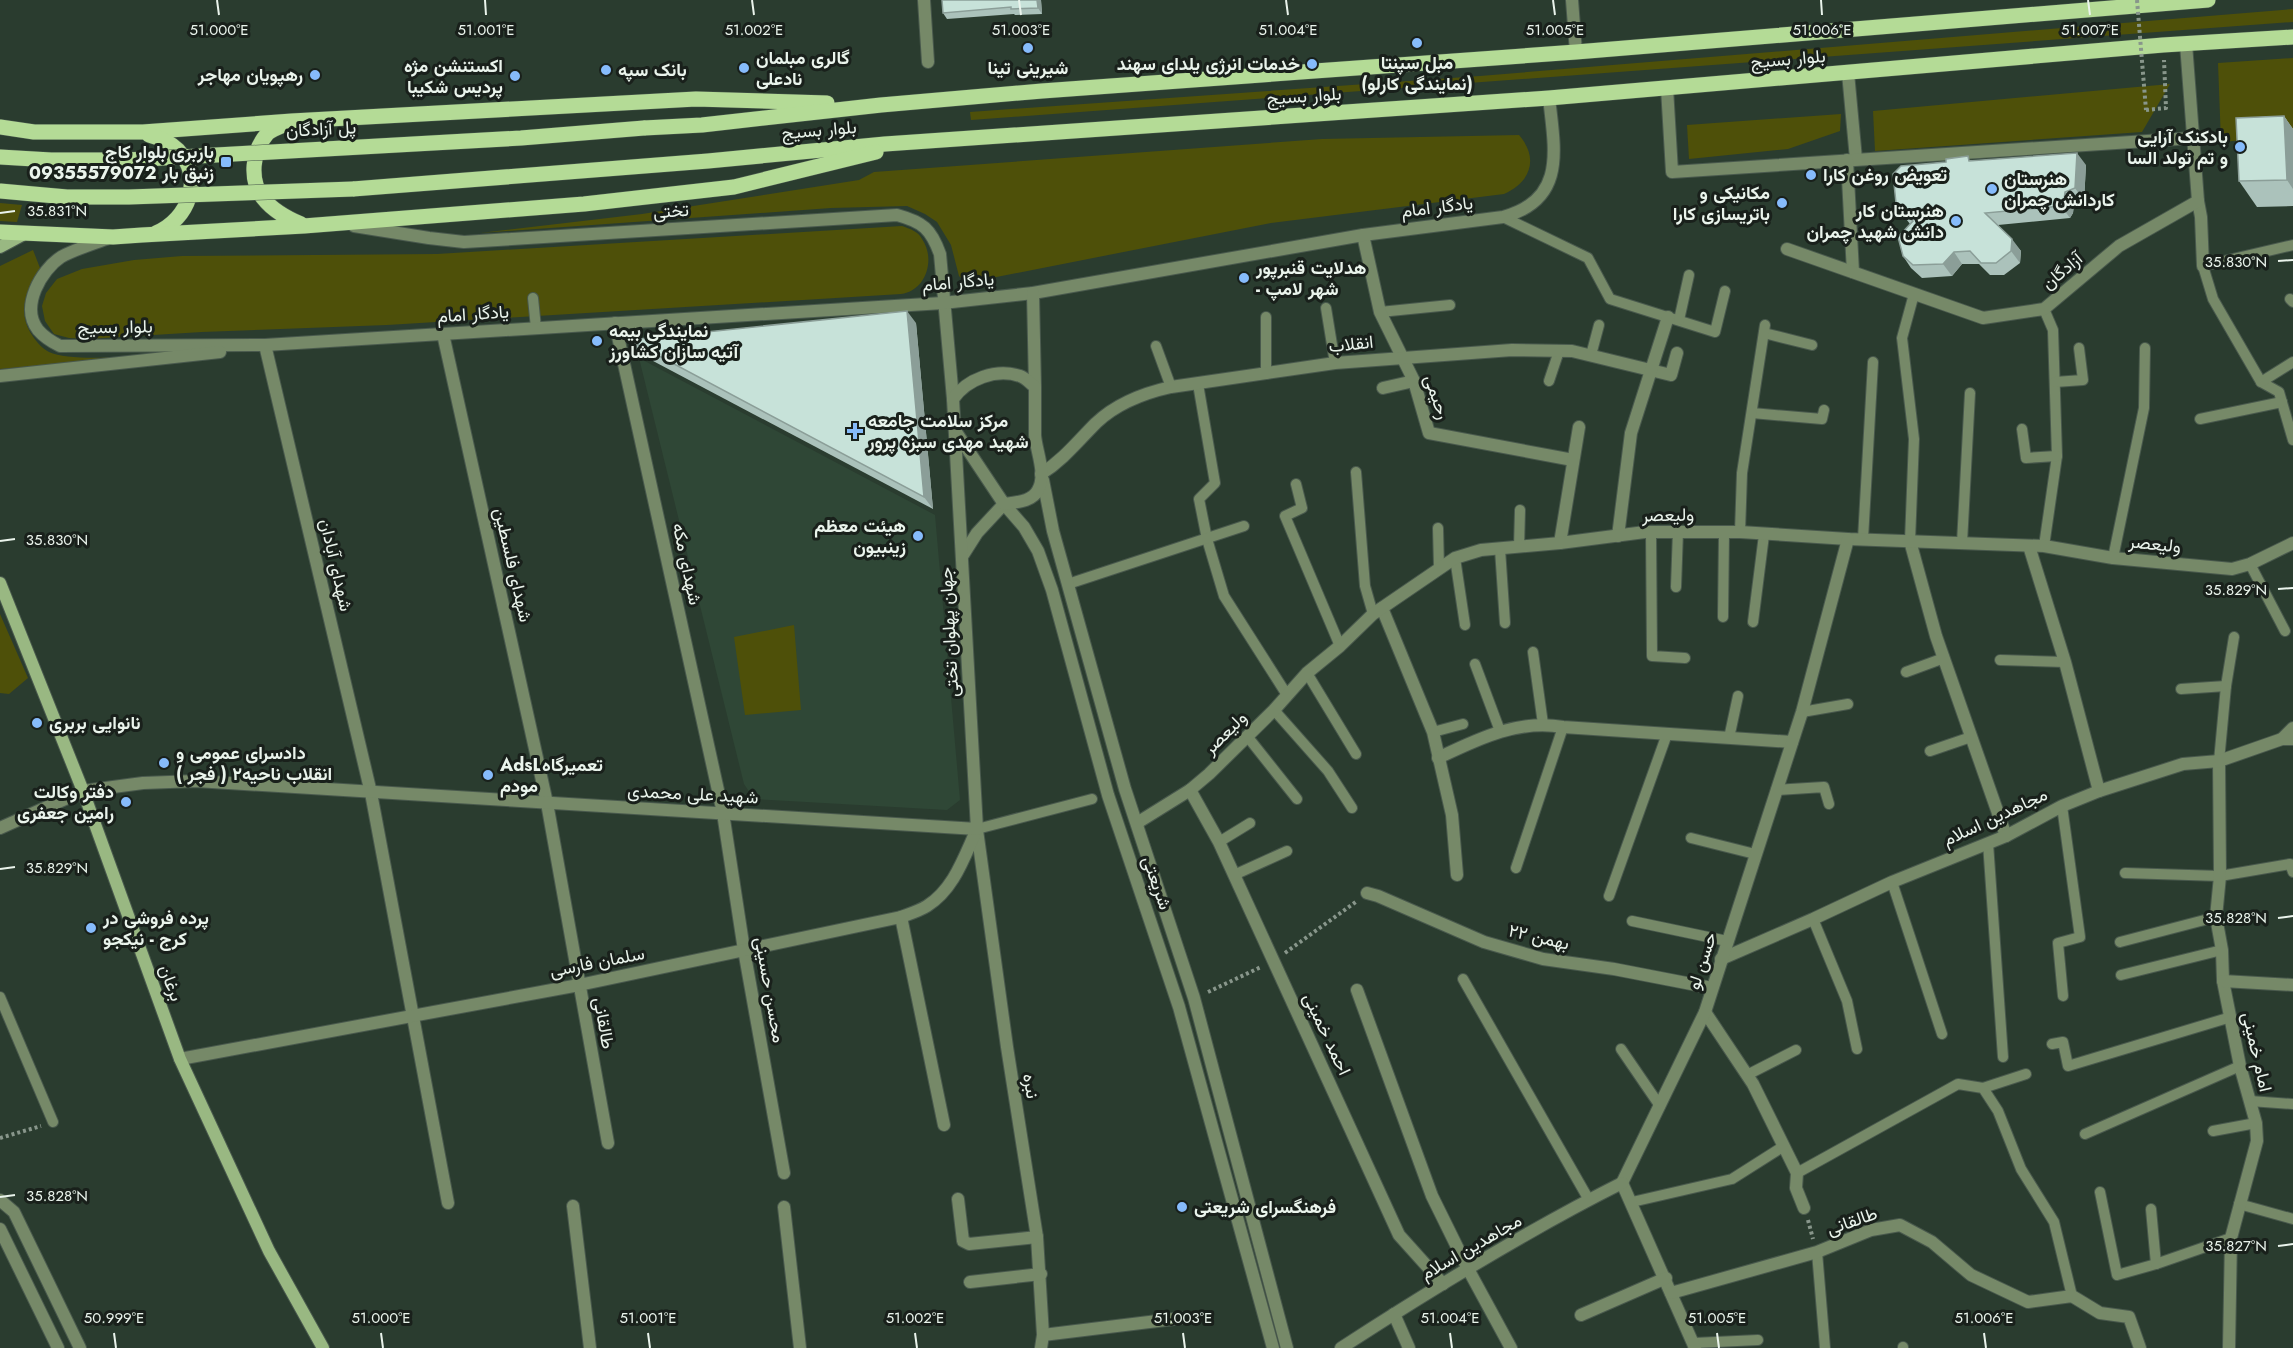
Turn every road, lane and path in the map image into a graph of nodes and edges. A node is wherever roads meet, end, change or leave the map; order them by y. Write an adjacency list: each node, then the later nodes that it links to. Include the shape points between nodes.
1 (924, 0): 9 (street)
2 (1572, 0): 8 (street)
3 (2137, 0): 7 (path, bridge, via 2146,110 2166,108)
4 (2208, 0): 8 (main road, بلوار بسیج)
5 (2293, 37): 6 (main road, بلوار بسیج)
6 (2186, 44): 7 (main road, بلوار بسیج); 18 (street)
7 (2163, 45): 10 (main road, بلوار بسیج)
8 (1575, 52): 13 (main road, بلوار بسیج)
9 (928, 62)
10 (1848, 73): 11 (main road, بلوار بسیج); 21 (street)
11 (1667, 88): 12 (main road, بلوار بسیج); 21 (street, via 1672,172)
12 (1549, 98): 19 (main road, بلوار بسیج); 24 (street, یادگار امام, via 1555,149 1548,183 1534,203 1522,212)
13 (881, 105): 14 (main road, via 696,99); 16 (main road, بلوار بسیج)
14 (292, 121): 17 (main road); 26 (main road, via 269,132 258,147 255,181 262,197 275,210)
15 (0, 127): 17 (main road, via 34,132)
16 (644, 128): 20 (main road, پل آزادگان, bridge, via 128,160)
17 (143, 132): 29 (main road, via 178,150 191,180 184,212 158,232)
18 (2193, 138): 21 (street); 23 (street)
19 (911, 144): 22 (main road, بلوار بسیج, bridge, via 353,189 88,197); 25 (main road, via 734,187 584,204)
20 (0, 156)
21 (1851, 159): 36 (street)
22 (0, 191)
23 (2198, 201): 35 (street); 45 (street, آزادگان, via 2119,246)
24 (1503, 217): 30 (street, یادگار امام); 48 (lane, via 1588,258 1610,299)
25 (338, 223): 26 (main road); 42 (street, تختی, via 464,242 897,215 927,227 935,241 940,254)
26 (304, 225): 29 (main road)
27 (0, 232): 28 (main road)
28 (26, 233): 31 (main road); 33 (main road)
29 (142, 235): 31 (main road)
30 (1363, 235): 39 (street, یادگار امام); 46 (street, رحیمی)
31 (113, 237): 53 (street, بلوار بسیج, via 62,256 47,268 34,293 32,311 36,328 50,341 71,348)
32 (2293, 245): 35 (lane)
33 (0, 246)
34 (1787, 249): 36 (street, آزادگان)
35 (2203, 266): 70 (lane, via 2212,299)
36 (1853, 272): 40 (street, آزادگان)
37 (1689, 275): 48 (lane)
38 (1725, 291): 48 (lane, via 1715,332)
39 (1032, 293): 42 (street, یادگار امام); 73 (street, شریعتی)
40 (1914, 294): 45 (street, آزادگان, via 1983,318); 104 (lane, via 1902,338 1914,439)
41 (533, 298): 51 (lane)
42 (943, 303): 49 (street, یادگار امام); 77 (street)
43 (1450, 305): 46 (lane)
44 (1326, 308): 64 (lane)
45 (2044, 309): 71 (lane, via 2053,330)
46 (1380, 312): 61 (street, رحیمی)
47 (1266, 317): 66 (lane)
48 (1674, 319): 65 (street)
49 (615, 323): 51 (street, یادگار امام); 170 (street, شهدای مکه)
50 (1599, 325): 60 (lane)
51 (536, 328): 52 (street, یادگار امام)
52 (443, 334): 53 (street, یادگار امام); 166 (street, شهدای فلسطین)
53 (265, 345): 67 (street); 163 (street, شهدای آبادان)
54 (1812, 345): 80 (lane, via 1764,329)
55 (1156, 346): 74 (lane)
56 (2079, 348): 71 (lane, via 2082,380)
57 (2145, 348): 114 (lane, via 2144,408)
58 (1558, 351): 60 (street, انقلاب); 61 (street, انقلاب); 69 (lane)
59 (1677, 353): 65 (street, انقلاب, via 1671,375)
60 (1591, 355): 65 (street, انقلاب)
61 (1401, 357): 64 (street, انقلاب); 68 (street, رحیمی)
62 (1873, 362): 103 (lane)
63 (2293, 362): 70 (lane)
64 (1335, 363): 66 (street, انقلاب)
65 (1652, 369): 100 (street, via 1631,433)
66 (1266, 375): 72 (street, انقلاب)
67 (0, 376)
68 (1414, 381): 75 (street); 87 (street, رحیمی, via 1429,433)
69 (1549, 381)
70 (2262, 381): 78 (lane, via 2279,392)
71 (2055, 382): 86 (lane)
72 (1198, 384): 74 (street, انقلاب); 101 (lane, via 1215,483 1199,499)
73 (1035, 387): 77 (street, via 1022,377 1003,374 968,382); 89 (street, شریعتی, via 1035,436)
74 (1171, 387): 89 (street, انقلاب, via 1123,404 1098,421)
75 (1383, 388)
76 (1970, 393): 106 (lane)
77 (953, 399): 84 (street, جهان پهلوان تختی)
78 (2282, 402): 81 (lane); 85 (lane)
79 (1824, 410): 80 (lane, via 1822,419)
80 (1752, 413): 97 (lane, via 1742,473)
81 (2200, 418)
82 (1579, 427): 87 (street)
83 (2022, 429): 86 (lane, via 2026,458)
84 (956, 432): 91 (street, شریعتی); 112 (street, جهان پهلوان تختی)
85 (2293, 440)
86 (2057, 456): 109 (lane)
87 (1573, 460): 105 (street)
88 (1356, 472): 120 (lane, via 1365,586)
89 (1041, 474): 91 (street, via 1038,492); 118 (street, شریعتی)
90 (1296, 484): 127 (lane, via 1302,508 1285,516)
91 (1004, 504): 112 (street); 272 (street, شریعتی, via 1024,526 1038,551 1052,590 1108,795 1179,1007)
92 (1520, 510): 110 (lane)
93 (1244, 526): 101 (lane)
94 (1438, 528): 116 (lane)
95 (1678, 531): 96 (street, ولیعصر); 98 (street, ولیعصر); 119 (lane)
96 (1651, 532): 100 (street, ولیعصر); 129 (lane, via 1652,656)
97 (1740, 532): 98 (street, ولیعصر); 99 (street, ولیعصر)
98 (1724, 533): 121 (lane)
99 (1764, 535): 102 (street, ولیعصر); 122 (lane)
100 (1618, 536): 105 (street, ولیعصر)
101 (1207, 539): 118 (lane); 138 (lane, via 1224,596)
102 (1848, 539): 103 (street, ولیعصر); 142 (street, حسن لو)
103 (1863, 539): 104 (street, ولیعصر)
104 (1910, 541): 106 (street, ولیعصر); 130 (street)
105 (1560, 543): 110 (street, ولیعصر)
106 (1962, 543): 108 (street, ولیعصر)
107 (2293, 544): 115 (street, ولیعصر)
108 (2030, 546): 109 (street, ولیعصر); 132 (street)
109 (2044, 546): 114 (street, ولیعصر)
110 (1519, 547): 111 (street, ولیعصر)
111 (1500, 549): 113 (street, ولیعصر); 123 (lane)
112 (963, 555): 174 (street, جهان پهلوان تختی)
113 (1455, 558): 116 (street, ولیعصر); 124 (lane)
114 (2113, 558): 115 (street, ولیعصر, via 2232,569)
115 (2250, 564): 125 (lane)
116 (1439, 568): 120 (street, ولیعصر)
117 (0, 583): 161 (main road, برغان)
118 (1068, 584): 171 (street, شریعتی)
119 (1676, 587)
120 (1377, 611): 127 (street, ولیعصر); 148 (street)
121 (1723, 617)
122 (1753, 622)
123 (1505, 623)
124 (1465, 625)
125 (2285, 631)
126 (2234, 637): 136 (lane)
127 (1340, 646): 135 (street, ولیعصر)
128 (1533, 652): 144 (lane)
129 (1685, 658)
130 (1944, 658): 134 (lane); 151 (street)
131 (2000, 660): 132 (lane)
132 (2065, 662): 162 (street)
133 (1475, 664): 147 (lane)
134 (1906, 672)
135 (1307, 673): 138 (street, ولیعصر); 156 (lane)
136 (2226, 686): 137 (lane); 158 (lane)
137 (2181, 689)
138 (1287, 695): 141 (street, ولیعصر)
139 (1738, 696): 152 (lane)
140 (1848, 704): 142 (lane)
141 (1274, 710): 150 (street, ولیعصر); 169 (lane, via 1328,771)
142 (1802, 712): 154 (street, حسن لو)
143 (1463, 724): 148 (lane)
144 (1543, 724): 145 (street); 147 (street)
145 (1563, 727): 149 (street); 181 (lane)
146 (2293, 728): 153 (street)
147 (1500, 731): 157 (street)
148 (1433, 732): 157 (street)
149 (1667, 734): 152 (street); 189 (lane)
150 (1247, 736): 159 (street, ولیعصر); 165 (lane)
151 (1971, 737): 155 (lane); 175 (street)
152 (1730, 738): 154 (street)
153 (2288, 739): 158 (street, مجاهدین اسلام)
154 (1792, 742): 160 (street, حسن لو)
155 (1930, 751)
156 (1356, 754)
157 (1438, 758): 185 (street, via 1452,815)
158 (2219, 761): 162 (street, مجاهدین اسلام, via 2183,764); 186 (street, امام خمینی)
159 (1190, 790): 171 (street, ولیعصر); 177 (street, احمد خمینی)
160 (1776, 790): 167 (lane, via 1824,787); 180 (street, حسن لو)
161 (83, 791): 163 (street, شهید علی محمدی, via 196,781); 173 (street, شهید علی محمدی); 217 (main road, برغان)
162 (2099, 791): 168 (street, مجاهدین اسلام)
163 (371, 793): 166 (street, شهید علی محمدی); 209 (street, شهدای آبادان)
164 (1092, 799): 174 (lane)
165 (1297, 799)
166 (548, 803): 170 (street, شهید علی محمدی); 202 (street, طالقانی)
167 (1830, 804)
168 (2062, 806): 175 (street, مجاهدین اسلام); 206 (lane, via 2080,937 2058,943)
169 (1352, 808)
170 (723, 813): 174 (street, شهید علی محمدی); 196 (street, محسن حسینی)
171 (1137, 823): 273 (street, شریعتی, via 1194,998)
172 (1250, 823): 177 (lane)
173 (0, 828)
174 (977, 829): 190 (street, سلمان فارسی, via 940,897); 249 (street, نبره)
175 (2006, 836): 178 (street, مجاهدین اسلام)
176 (1691, 838): 180 (lane)
177 (1219, 842): 184 (street, احمد خمینی)
178 (1988, 843): 187 (street, مجاهدین اسلام); 216 (lane)
179 (1287, 851): 184 (lane)
180 (1755, 854): 194 (street, حسن لو)
181 (1516, 868)
182 (2293, 872): 186 (lane, via 2290,864)
183 (2126, 873): 186 (lane)
184 (1234, 875): 257 (street, احمد خمینی, via 1399,1235)
185 (1457, 875)
186 (2220, 876): 191 (street, امام خمینی)
187 (1892, 882): 192 (street, مجاهدین اسلام); 211 (lane)
188 (1367, 893): 204 (street, ۲۲ بهمن, via 1484,942 1543,959)
189 (1609, 896)
190 (901, 917): 196 (street, سلمان فارسی); 227 (street)
191 (2216, 917): 195 (lane); 197 (street, امام خمینی)
192 (1814, 920): 198 (street, مجاهدین اسلام); 214 (lane, via 1847,1001)
193 (1632, 921): 194 (lane)
194 (1727, 941): 198 (street, حسن لو)
195 (2120, 942)
196 (744, 950): 202 (street, سلمان فارسی); 233 (street, محسن حسینی)
197 (2222, 950): 199 (lane); 201 (street, امام خمینی)
198 (1721, 959): 204 (street, حسن لو)
199 (2121, 975)
200 (1463, 979): 239 (lane)
201 (2223, 981): 203 (street); 210 (street, امام خمینی)
202 (579, 984): 209 (street, سلمان فارسی); 231 (street, طالقانی)
203 (2293, 985)
204 (1712, 988): 208 (street, حسن لو)
205 (1357, 990): 253 (street, via 1432,1196)
206 (2063, 996)
207 (0, 997): 225 (lane)
208 (1705, 1012): 220 (street); 224 (street, حسن لو)
209 (413, 1016): 217 (street, سلمان فارسی); 241 (street, شهدای آبادان)
210 (2230, 1017): 212 (lane, via 2068,1066 2063,1042); 218 (street, امام خمینی)
211 (1942, 1034)
212 (2052, 1044)
213 (1621, 1049): 224 (lane)
214 (1857, 1049)
215 (1796, 1050): 220 (lane)
216 (2003, 1057)
217 (180, 1059): 268 (main road, برغان, via 269,1251)
218 (2240, 1066): 222 (street, امام خمینی); 229 (lane)
219 (2026, 1074): 221 (lane)
220 (1747, 1075): 232 (street)
221 (1983, 1088): 234 (lane, via 1958,1084); 259 (lane, via 1998,1111 2021,1169 2054,1222)
222 (2250, 1101): 223 (lane); 226 (street, امام خمینی)
223 (2293, 1104)
224 (1660, 1106): 235 (street, حسن لو)
225 (53, 1122): 230 (path)
226 (2256, 1123): 228 (lane); 242 (street, امام خمینی, via 2258,1141)
227 (944, 1125)
228 (2213, 1131)
229 (2085, 1134)
230 (0, 1138)
231 (608, 1143)
232 (1784, 1146): 234 (street); 240 (lane, via 1732,1179)
233 (784, 1173)
234 (1797, 1173): 245 (street, via 1796,1188)
235 (1622, 1183): 239 (street, مجاهدین اسلام); 240 (street)
236 (2100, 1192): 252 (lane, via 2116,1275)
237 (958, 1199): 249 (street, via 961,1233 963,1241 969,1244)
238 (0, 1200): 267 (street, via 14,1212)
239 (1589, 1200): 253 (street, مجاهدین اسلام)
240 (1632, 1202): 255 (street)
241 (448, 1203)
242 (2239, 1204): 247 (lane); 250 (street, امام خمینی)
243 (573, 1206): 269 (street)
244 (784, 1207): 270 (street)
245 (1804, 1208): 251 (path)
246 (2151, 1209): 252 (lane)
247 (2293, 1219)
248 (0, 1229): 266 (street)
249 (1037, 1237): 254 (street, نبره)
250 (2231, 1238): 252 (lane); 279 (street, امام خمینی)
251 (1817, 1252): 258 (street, طالقانی); 259 (street, طالقانی, via 1871,1230 1900,1225 1932,1242 1971,1275 2028,1302); 277 (lane)
252 (2156, 1264)
253 (1468, 1269): 257 (street, مجاهدین اسلام); 276 (street)
254 (1041, 1274): 256 (street); 263 (street, نبره)
255 (1666, 1278): 258 (street); 261 (street)
256 (970, 1282)
257 (1443, 1284): 260 (street, مجاهدین اسلام)
258 (1671, 1293): 265 (street)
259 (2072, 1296): 278 (street, via 2100,1313 2129,1317)
260 (1394, 1314): 274 (street, مجاهدین اسلام); 275 (street)
261 (1581, 1315)
262 (1182, 1318): 263 (street)
263 (1043, 1335): 271 (street, نبره)
264 (1758, 1340): 265 (lane)
265 (1695, 1346)
266 (58, 1348)
267 (80, 1348)
268 (323, 1348)
269 (590, 1348)
270 (800, 1348)
271 (1041, 1348)
272 (1273, 1348)
273 (1287, 1348)
274 (1341, 1348)
275 (1409, 1348)
276 (1511, 1348)
277 (1825, 1348)
278 (2140, 1348)
279 (2229, 1348)

